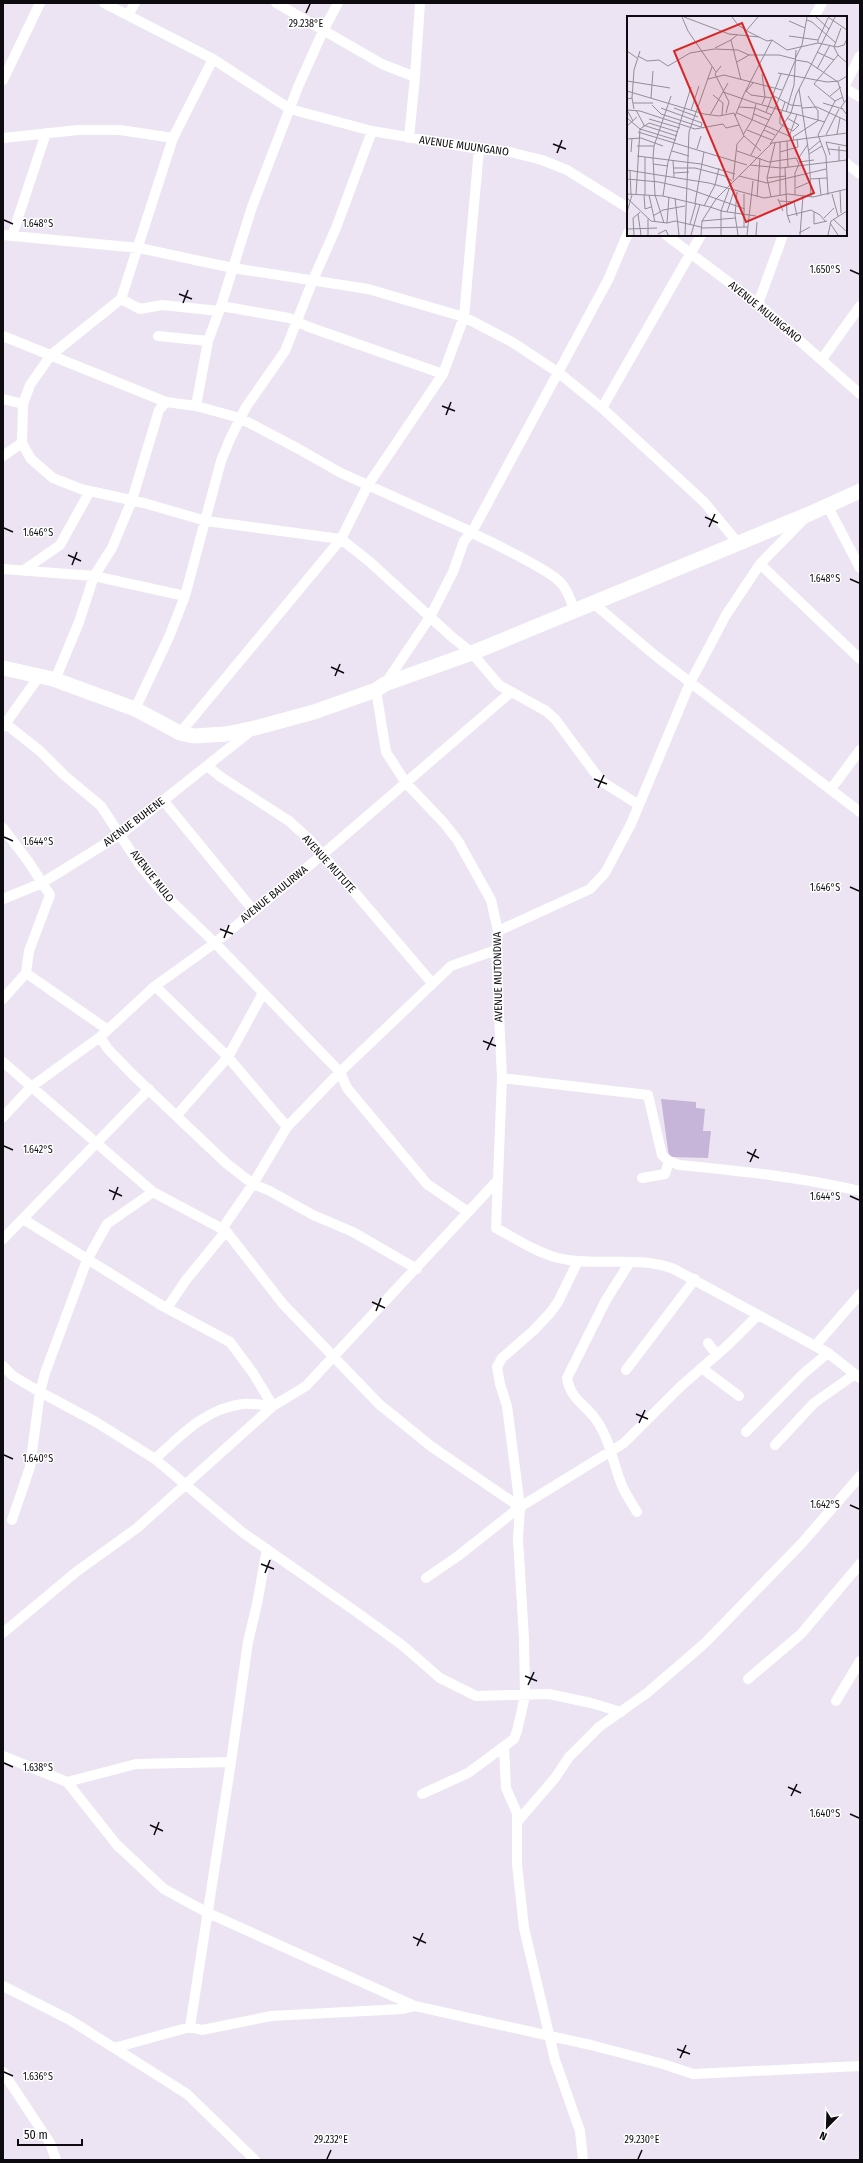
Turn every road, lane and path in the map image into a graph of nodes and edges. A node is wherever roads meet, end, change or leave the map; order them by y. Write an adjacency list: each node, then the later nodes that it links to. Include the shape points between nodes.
1 (40, 3): 14 (street)
2 (104, 3): 8 (street, AVENUE MUUNGANO)
3 (135, 3): 8 (street)
4 (276, 3): 10 (street)
5 (338, 3): 10 (street)
6 (420, 3): 13 (street)
7 (822, 3): 9 (street)
8 (128, 15): 12 (street, AVENUE MUUNGANO)
9 (815, 16)
10 (323, 31): 13 (street, via 382,64); 18 (street)
11 (860, 56): 15 (street)
12 (213, 59): 18 (street, AVENUE MUUNGANO); 22 (street)
13 (415, 77): 23 (street)
14 (3, 80)
15 (847, 81)
16 (847, 89): 17 (street)
17 (860, 97)
18 (290, 109): 19 (street, AVENUE MUUNGANO); 35 (street, via 252,207)
19 (372, 131): 23 (street, AVENUE MUUNGANO); 36 (street, via 336,228)
20 (46, 133): 21 (street); 22 (street, via 120,130); 28 (street)
21 (3, 138)
22 (173, 138): 33 (street)
23 (408, 138): 24 (street, AVENUE MUUNGANO)
24 (479, 149): 27 (street, AVENUE MUUNGANO, via 510,152 567,170); 41 (street)
25 (847, 164): 26 (street)
26 (860, 174)
27 (627, 207)
28 (8, 235): 33 (street)
29 (627, 235): 48 (street, via 608,280)
30 (667, 236): 34 (street, AVENUE MUUNGANO)
31 (700, 236): 34 (street)
32 (783, 236): 38 (street)
33 (139, 248): 35 (street); 37 (street)
34 (691, 253): 38 (street, AVENUE MUUNGANO); 55 (street)
35 (233, 268): 36 (street); 40 (street)
36 (313, 280): 41 (street, via 368,289); 42 (street)
37 (121, 299): 40 (street, via 140,309 162,305); 46 (street)
38 (758, 304): 47 (street, AVENUE MUUNGANO)
39 (860, 306): 47 (street)
40 (220, 309): 42 (street, via 290,318); 45 (street)
41 (464, 317): 48 (street, via 512,342); 49 (street)
42 (297, 323): 49 (street); 56 (street, via 285,351)
43 (3, 336): 46 (street)
44 (158, 336): 45 (street)
45 (208, 340): 54 (street)
46 (51, 355): 52 (street); 53 (street, via 30,385)
47 (822, 359): 50 (street, AVENUE MUUNGANO)
48 (559, 373): 55 (street); 66 (street)
49 (443, 374): 59 (street)
50 (859, 390)
51 (3, 399): 53 (street)
52 (166, 402): 54 (street); 62 (street, via 159,410)
53 (23, 404): 57 (street)
54 (196, 406): 56 (street)
55 (602, 408): 68 (street, via 704,502)
56 (240, 418): 59 (street); 65 (street, via 221,461)
57 (22, 443): 58 (street); 60 (street, via 31,459 53,478)
58 (3, 456)
59 (368, 485): 66 (street); 67 (street)
60 (90, 491): 62 (street); 72 (street, via 60,545)
61 (860, 491): 63 (main road)
62 (132, 500): 65 (street); 73 (street, via 112,548)
63 (826, 505): 64 (main road); 70 (street)
64 (809, 514): 68 (main road); 69 (street)
65 (206, 521): 67 (street); 74 (street)
66 (472, 532): 76 (street, via 561,582); 77 (street, via 464,541 453,572)
67 (341, 539): 77 (street); 89 (street)
68 (738, 543): 75 (main road)
69 (760, 564): 79 (street); 83 (street, via 726,615)
70 (860, 568)
71 (3, 569): 72 (street)
72 (24, 570): 73 (street)
73 (94, 576): 74 (street); 82 (street, via 79,622)
74 (185, 596): 86 (street)
75 (593, 603): 76 (main road); 83 (street)
76 (575, 611): 78 (main road)
77 (430, 617): 78 (street); 84 (street)
78 (472, 653): 84 (main road); 85 (street, via 491,678)
79 (860, 659)
80 (3, 668): 81 (main road)
81 (40, 675): 82 (main road); 87 (street)
82 (55, 680): 86 (main road)
83 (690, 683): 93 (street); 95 (street)
84 (381, 687): 88 (main road, via 314,712); 92 (street, AVENUE MUTONDWA, via 386,752)
85 (511, 692): 92 (street, AVENUE BAULIRWA); 95 (street, via 546,711 555,719 601,781)
86 (135, 709): 89 (main road)
87 (4, 726): 98 (street, AVENUE MULO, via 40,751 101,806)
88 (255, 728): 89 (main road, via 208,736); 91 (street, AVENUE BUHENE)
89 (180, 733)
90 (860, 750): 93 (street)
91 (207, 766): 94 (street, AVENUE BUHENE); 99 (street, AVENUE MUTUTE, via 221,778 289,821)
92 (406, 784): 99 (street, AVENUE BAULIRWA); 103 (street, AVENUE MUTONDWA, via 458,841 491,900)
93 (831, 788): 96 (street)
94 (163, 800): 98 (street, AVENUE BUHENE); 102 (street)
95 (639, 805): 103 (street, via 626,834 598,882 590,889)
96 (860, 812)
97 (3, 828): 100 (street)
98 (121, 834): 100 (street, AVENUE BUHENE); 104 (street, AVENUE MULO, via 139,864 164,894)
99 (322, 855): 102 (street, AVENUE BAULIRWA); 107 (street, AVENUE MUTUTE)
100 (42, 883): 101 (street, AVENUE BUHENE); 106 (street, via 50,895 29,951)
101 (3, 899)
102 (253, 910): 104 (street, AVENUE BAULIRWA)
103 (498, 931): 105 (street, AVENUE MUTONDWA)
104 (215, 943): 108 (street, AVENUE BAULIRWA); 109 (street, AVENUE MULO)
105 (496, 950): 107 (street, via 451,966); 115 (street, AVENUE MUTONDWA)
106 (26, 973): 110 (street); 111 (street)
107 (432, 983): 114 (street)
108 (155, 986): 111 (street, AVENUE BAULIRWA); 112 (street)
109 (263, 993): 112 (street); 114 (street, AVENUE MULO)
110 (3, 999)
111 (104, 1034): 116 (street, AVENUE BAULIRWA); 117 (street, via 108,1048)
112 (228, 1057): 118 (street); 120 (street)
113 (3, 1062): 116 (street)
114 (340, 1072): 120 (street); 128 (street, AVENUE MULO, via 347,1088 427,1184)
115 (502, 1078): 122 (street, via 648,1094 662,1155); 124 (street, AVENUE MUTONDWA)
116 (31, 1087): 119 (street, AVENUE BAULIRWA); 121 (street)
117 (149, 1089): 118 (street); 121 (street)
118 (177, 1115): 125 (street, via 226,1163)
119 (3, 1117)
120 (287, 1127): 125 (street)
121 (97, 1143): 127 (street); 129 (street)
122 (669, 1161): 123 (street, via 665,1174); 126 (street, via 679,1165 821,1182)
123 (642, 1178)
124 (497, 1181): 128 (street); 133 (street, AVENUE MUTONDWA, via 496,1228 556,1258)
125 (253, 1184): 130 (street); 135 (street, via 353,1232)
126 (860, 1191)
127 (152, 1192): 130 (street); 132 (street, via 107,1224)
128 (468, 1212): 135 (street)
129 (23, 1219): 131 (street); 132 (street)
130 (224, 1230): 138 (street); 144 (street, via 283,1304)
131 (3, 1240)
132 (87, 1260): 138 (street); 149 (street)
133 (578, 1261): 134 (street); 158 (street, via 550,1313 502,1358 497,1367 507,1406)
134 (630, 1262): 136 (street, via 664,1265); 154 (street, via 606,1300 567,1378 569,1389 575,1399 594,1417 606,1436)
135 (417, 1269): 144 (street)
136 (695, 1279): 139 (street); 147 (street)
137 (860, 1294): 141 (street)
138 (167, 1308): 151 (street, via 230,1342)
139 (758, 1315): 141 (street); 143 (street)
140 (708, 1343): 143 (street)
141 (815, 1346): 142 (street)
142 (828, 1353): 148 (street); 152 (street, via 803,1374)
143 (717, 1355): 146 (street)
144 (334, 1357): 151 (street, via 306,1386); 158 (street, via 379,1404 432,1447)
145 (3, 1366): 149 (street, via 13,1376)
146 (703, 1369): 150 (street); 154 (street, via 680,1387 633,1436)
147 (626, 1370)
148 (857, 1376): 153 (street, via 814,1403)
149 (40, 1392): 155 (street, via 96,1422); 160 (street, via 30,1467)
150 (739, 1396)
151 (273, 1406): 155 (street, via 242,1404 212,1413 200,1419); 157 (street)
152 (746, 1432)
153 (775, 1445)
154 (611, 1452): 158 (street); 159 (street, via 624,1488)
155 (155, 1459): 157 (street)
156 (860, 1476): 169 (street, via 803,1542 705,1643)
157 (186, 1484): 161 (street, via 242,1532); 164 (street, via 136,1528 76,1572)
158 (520, 1507): 163 (street); 167 (street, via 518,1539 524,1640)
159 (637, 1512)
160 (12, 1520)
161 (267, 1549): 167 (street, via 396,1641 440,1678 476,1696); 172 (street, via 248,1642)
162 (860, 1564): 166 (street, via 801,1634)
163 (426, 1578)
164 (3, 1633)
165 (860, 1661): 168 (street)
166 (748, 1679)
167 (524, 1696): 169 (street, via 549,1694); 170 (street, via 516,1735)
168 (836, 1701)
169 (621, 1712): 175 (street, via 599,1727 569,1757 555,1778)
170 (504, 1746): 174 (street, via 468,1773); 175 (street, via 506,1788)
171 (3, 1756): 173 (street)
172 (231, 1762): 173 (street, via 136,1764); 176 (street)
173 (67, 1782): 176 (street, via 117,1845 164,1889)
174 (422, 1794)
175 (518, 1821): 180 (street, via 517,1864 524,1928)
176 (208, 1913): 178 (street); 179 (street)
177 (3, 1986): 181 (street, via 70,2020)
178 (415, 2006): 179 (street, via 403,2009 271,2016 202,2030); 180 (street)
179 (190, 2028): 181 (street)
180 (549, 2036): 182 (street, via 663,2064 693,2074); 186 (street, via 580,2131)
181 (114, 2048): 185 (street, via 187,2094)
182 (860, 2066)
183 (3, 2072): 184 (street, via 50,2143)
184 (56, 2160)
185 (256, 2160)
186 (583, 2160)

